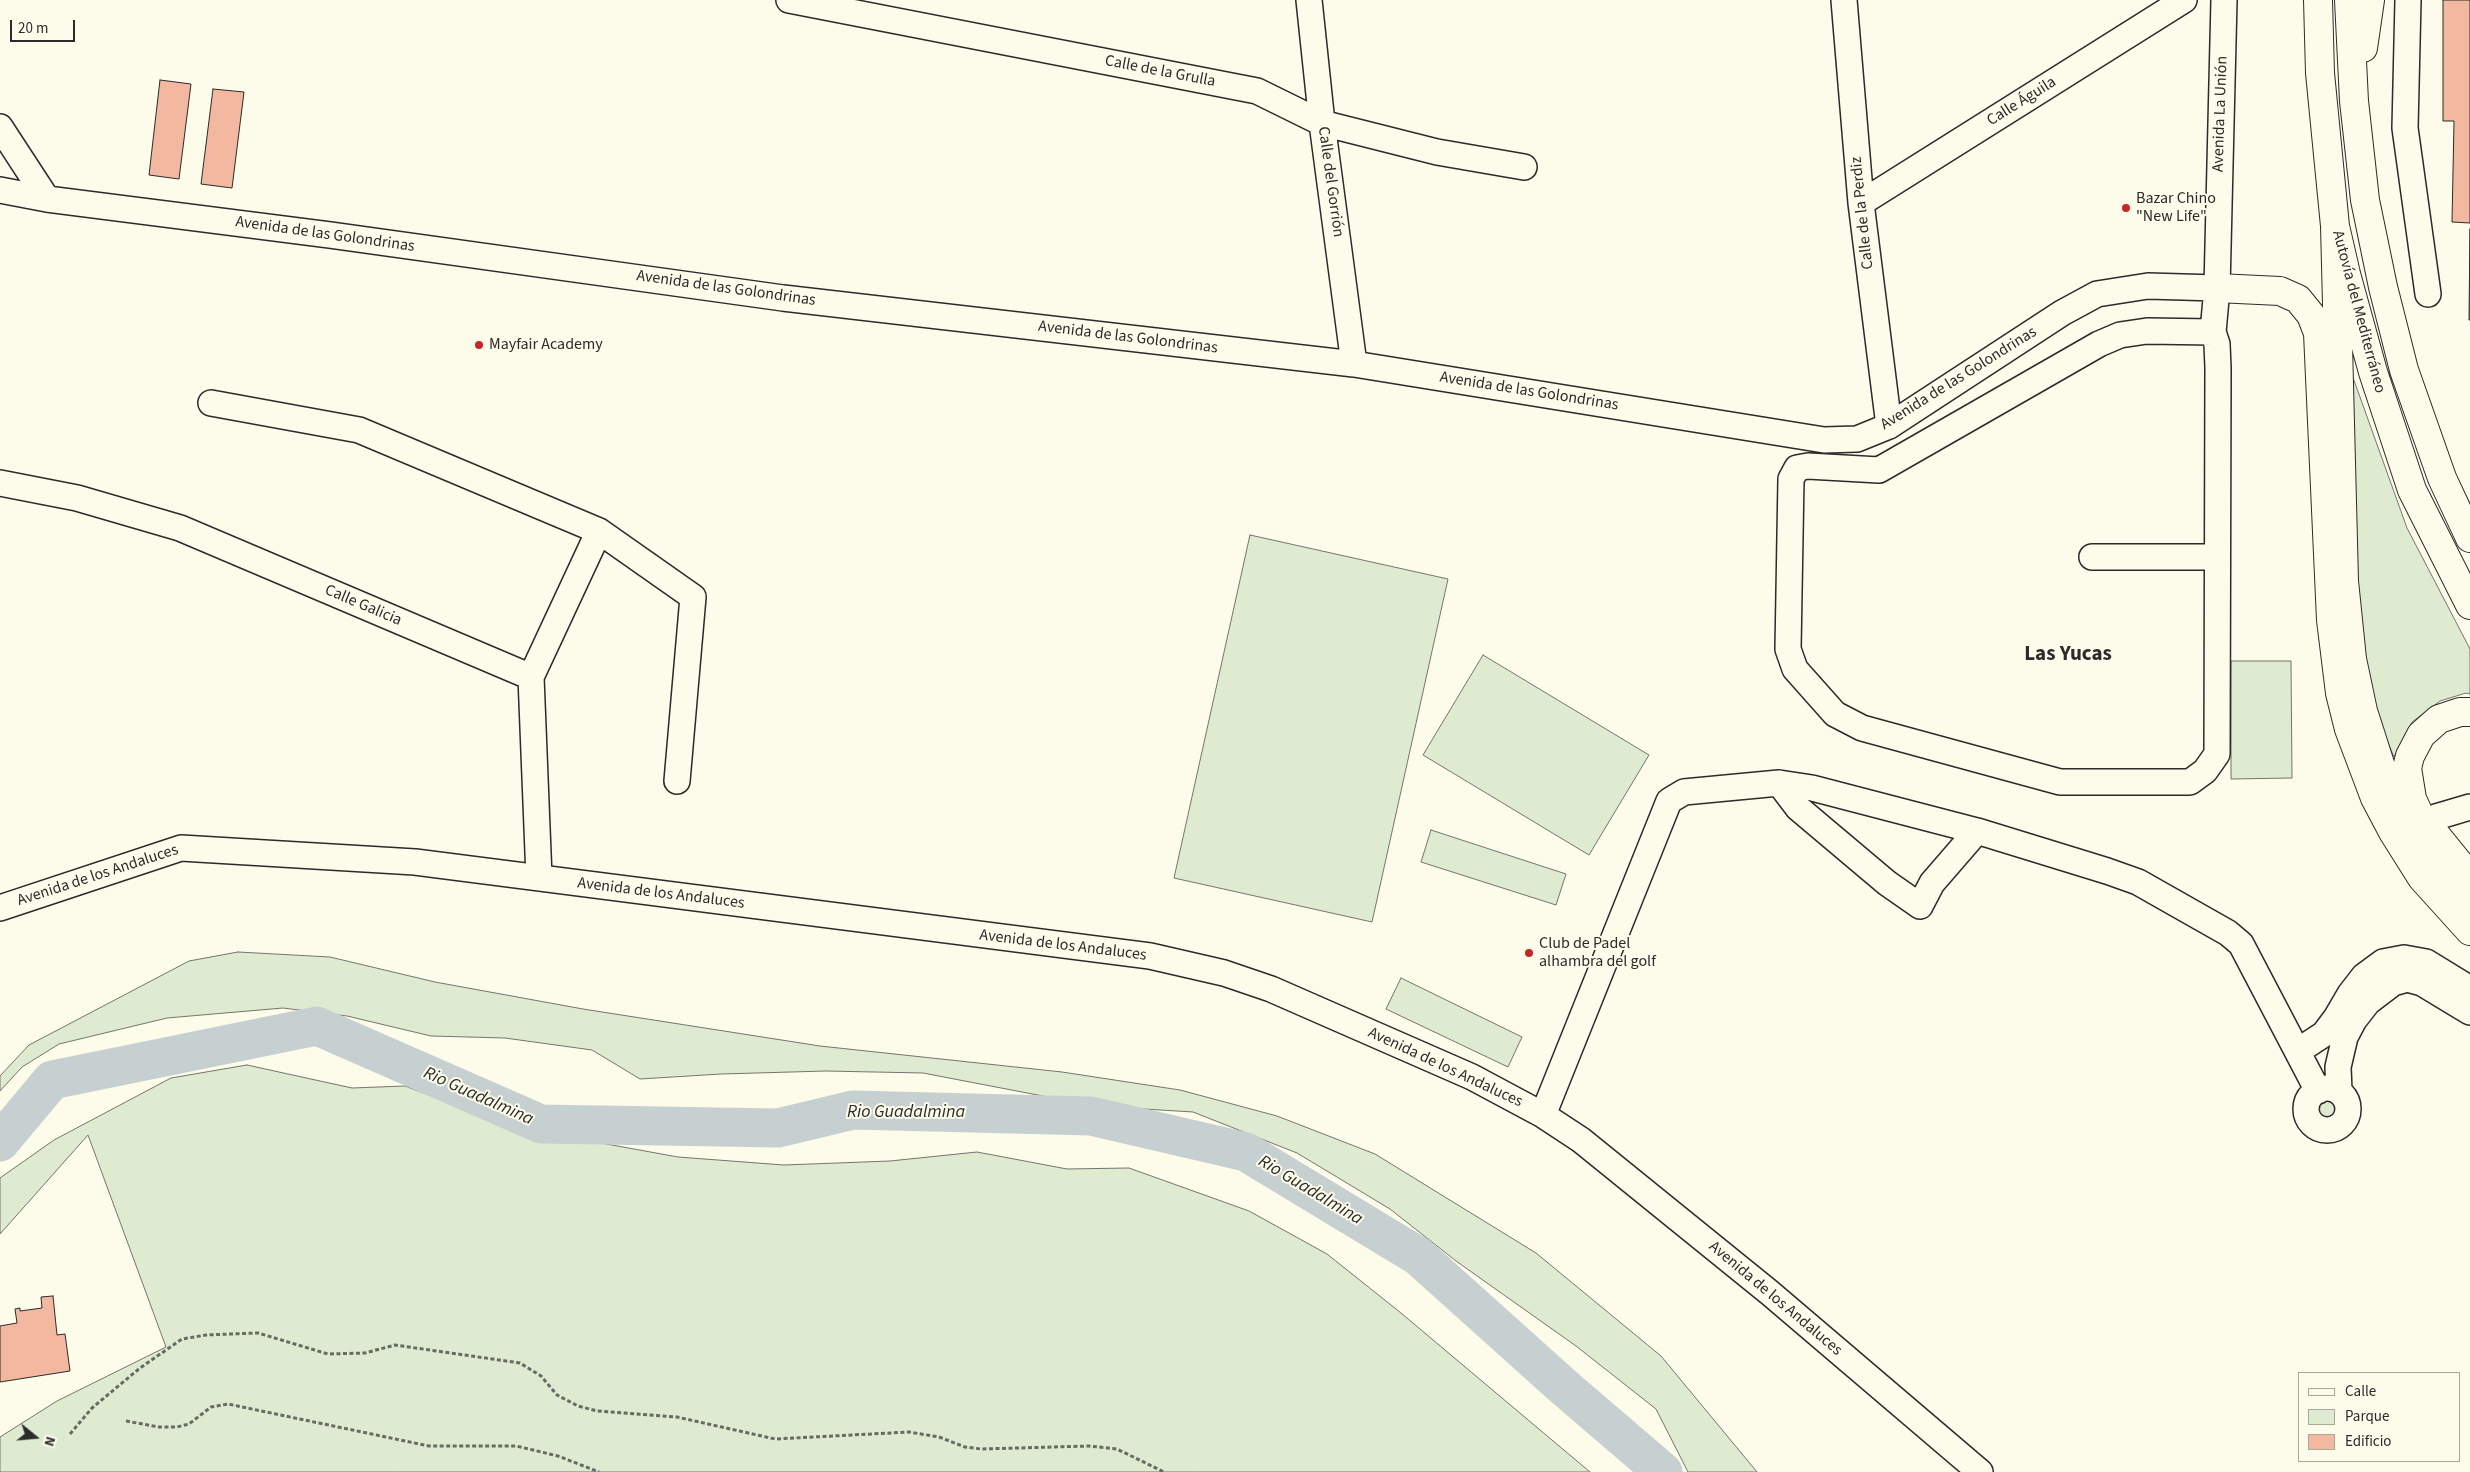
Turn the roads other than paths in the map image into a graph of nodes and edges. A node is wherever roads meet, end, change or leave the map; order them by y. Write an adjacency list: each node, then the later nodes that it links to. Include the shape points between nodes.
1 (790, 0): 11 (street, Calle de la Grulla, via 1257,91)
2 (1309, 0): 11 (street, Calle del Gorrión)
3 (1844, 0): 16 (street, Calle de la Perdiz)
4 (2184, 0): 16 (street, Calle Águila)
5 (2224, 0): 18 (street, Avenida La Unión)
6 (2318, 0): 17 (main road, Autovía del Mediterráneo, via 2320,73)
7 (2349, 0): 10 (main road, Autovía del Mediterráneo)
8 (2370, 0): 10 (main road)
9 (2408, 0): 19 (street, via 2405,128)
10 (2354, 101): 26 (main road, Autovía del Mediterráneo, via 2366,200 2404,370 2442,478)
11 (1322, 123): 13 (street, Calle de la Grulla, via 1437,152); 21 (street, Calle del Gorrión)
12 (0, 127): 15 (street)
13 (1524, 167)
14 (0, 190): 15 (street, Avenida de las Golondrinas)
15 (47, 198): 21 (street, Avenida de las Golondrinas, via 783,298)
16 (1861, 203): 23 (street, Calle de la Perdiz)
17 (2335, 226): 29 (main road, Autovía del Mediterráneo, via 2355,309 2412,490); 40 (main road, via 2344,581 2352,660 2380,767 2412,835)
18 (2216, 288): 20 (street, Avenida La Unión); 23 (street, Avenida de las Golondrinas, via 2148,286 2097,294); 41 (main road, via 2280,291 2298,299 2312,315 2318,333 2331,620 2340,693 2349,729 2375,798 2393,832 2422,878)
19 (2428, 294)
20 (2213, 332): 28 (street, Avenida La Unión, via 2218,368); 28 (street, Avenida La Unión, via 2147,331 2120,335 1879,470 1797,468 1791,479 1788,649 1796,669 1835,714 1862,728 2060,782 2190,782 2205,771 2217,754)
21 (1354, 364): 23 (street, Avenida de las Golondrinas, via 1824,440 1857,439)
22 (211, 403): 25 (street, via 359,430)
23 (1889, 426)
24 (0, 483): 30 (street, Calle Galicia, via 77,498 180,528)
25 (599, 531): 30 (street); 32 (street, via 693,597)
26 (2470, 538)
27 (2092, 557): 28 (street)
28 (2216, 557)
29 (2470, 605)
30 (531, 677): 38 (street)
31 (2470, 712): 36 (main road, via 2439,719 2420,735 2410,756 2408,782 2412,799)
32 (677, 781)
33 (1780, 783): 35 (street, via 1812,788); 35 (street, via 1798,808 1887,883 1920,906 1932,884); 45 (street, via 1684,792 1669,800)
34 (2470, 807): 36 (street, via 2436,818)
35 (1977, 831): 44 (street, via 2138,882 2228,933 2241,944)
36 (2434, 833): 37 (main road)
37 (2470, 877)
38 (539, 878): 39 (street, Avenida de los Andaluces, via 415,862 181,848); 45 (street, Avenida de los Andaluces, via 1150,956 1271,989 1472,1077)
39 (0, 908)
40 (2470, 911)
41 (2470, 931)
42 (2470, 990): 44 (street, via 2426,962 2404,958 2383,962 2359,982 2324,1034)
43 (2470, 1012): 44 (street, via 2422,983 2407,979 2394,983 2368,1002 2354,1020 2345,1037 2328,1091)
44 (2298, 1051)
45 (1543, 1114): 46 (street, Avenida de los Andaluces, via 1581,1140 1770,1293)
46 (1980, 1472)

